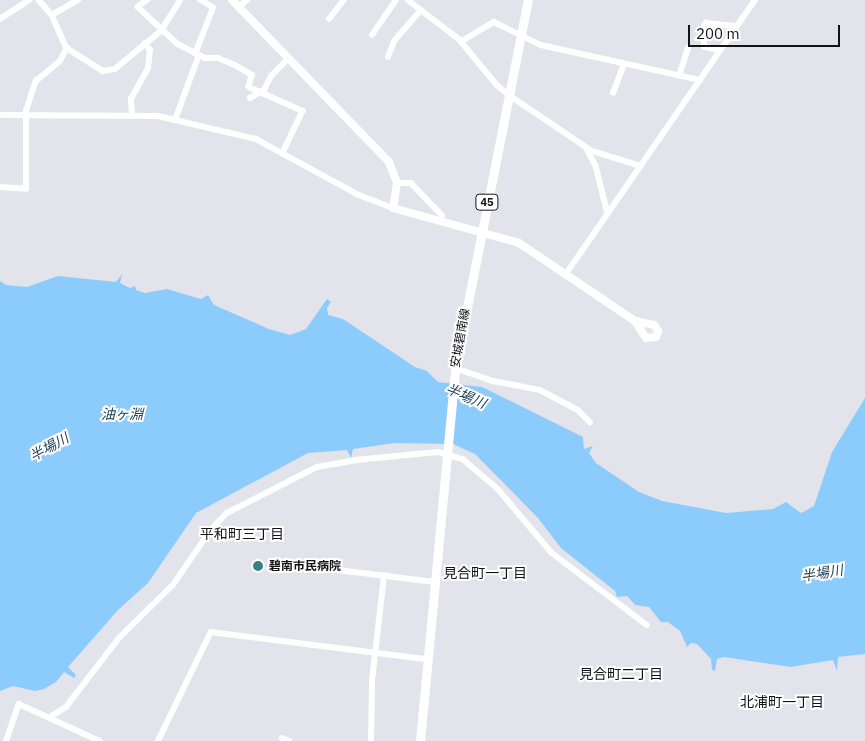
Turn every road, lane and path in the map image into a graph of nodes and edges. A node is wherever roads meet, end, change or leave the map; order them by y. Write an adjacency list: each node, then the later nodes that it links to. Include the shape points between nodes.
1 (29, 0): 17 (street)
2 (39, 0): 16 (street)
3 (78, 0): 16 (street)
4 (148, 0): 20 (street, via 138,7)
5 (180, 0): 20 (street)
6 (200, 0): 28 (street, via 213,8)
7 (232, 0): 14 (street)
8 (247, 0): 14 (street)
9 (344, 0): 18 (street)
10 (396, 0): 21 (street)
11 (409, 0): 15 (street)
12 (528, 0): 22 (main road, 安城碧南線 / 45)
13 (755, 0): 19 (street)
14 (239, 7): 30 (street)
15 (421, 10): 23 (street); 29 (street, via 394,41)
16 (52, 15): 25 (street)
17 (0, 18)
18 (329, 19)
19 (737, 26): 27 (street); 27 (street, via 714,23 704,26 704,47)
20 (161, 31): 24 (street); 28 (street)
21 (372, 35)
22 (520, 36): 23 (street, via 494,22); 31 (street, via 541,46); 36 (main road, 安城碧南線 / 45)
23 (462, 41): 36 (street, via 497,85)
24 (145, 44): 25 (street, via 115,69 106,71 94,68); 40 (street, via 150,50 148,68 131,100)
25 (66, 48): 39 (street, via 60,61 36,81)
26 (688, 48): 32 (street)
27 (720, 51): 33 (street)
28 (197, 55): 34 (street, via 223,59 248,72 252,76 249,87); 41 (street)
29 (388, 57)
30 (288, 58): 34 (street); 45 (street, via 389,162)
31 (624, 65): 32 (street); 35 (street)
32 (679, 76): 33 (street)
33 (700, 80): 44 (street)
34 (261, 91): 37 (street); 43 (street, via 303,111)
35 (613, 93)
36 (509, 94): 42 (street); 50 (main road, 安城碧南線 / 45)
37 (250, 98)
38 (0, 115): 39 (street)
39 (26, 115): 40 (street); 46 (street, via 26,189)
40 (132, 115): 41 (street)
41 (175, 120): 43 (street, via 256,140)
42 (585, 146): 44 (street, via 603,156); 48 (street, via 596,166)
43 (283, 153): 47 (street, via 359,195)
44 (641, 166): 48 (street)
45 (397, 183): 47 (street); 49 (street, via 408,181)
46 (0, 187)
47 (393, 208): 50 (street)
48 (608, 214): 51 (street)
49 (442, 215)
50 (481, 230): 51 (street, via 519,243); 53 (main road, 安城碧南線 / 45)
51 (566, 274): 52 (street)
52 (635, 321)
53 (455, 368): 54 (street, via 493,381 540,390 578,410); 55 (main road, 安城碧南線 / 45)
54 (590, 422)
55 (445, 452): 58 (main road, 安城碧南線 / 45); 59 (street, via 475,466 552,553); 62 (street, via 317,467 227,513 210,531 173,585 120,637 66,707)
56 (330, 569): 57 (street)
57 (384, 576): 58 (street); 60 (street)
58 (434, 582): 61 (main road, 安城碧南線 / 45)
59 (647, 625)
60 (376, 653): 61 (street); 66 (street, via 211,632); 68 (street)
61 (426, 660): 69 (main road, 安城碧南線 / 45)
62 (50, 717): 64 (street, via 19,704); 65 (street)
63 (282, 738): 67 (street)
64 (6, 741)
65 (100, 741)
66 (158, 741)
67 (289, 741)
68 (371, 741)
69 (420, 741)

